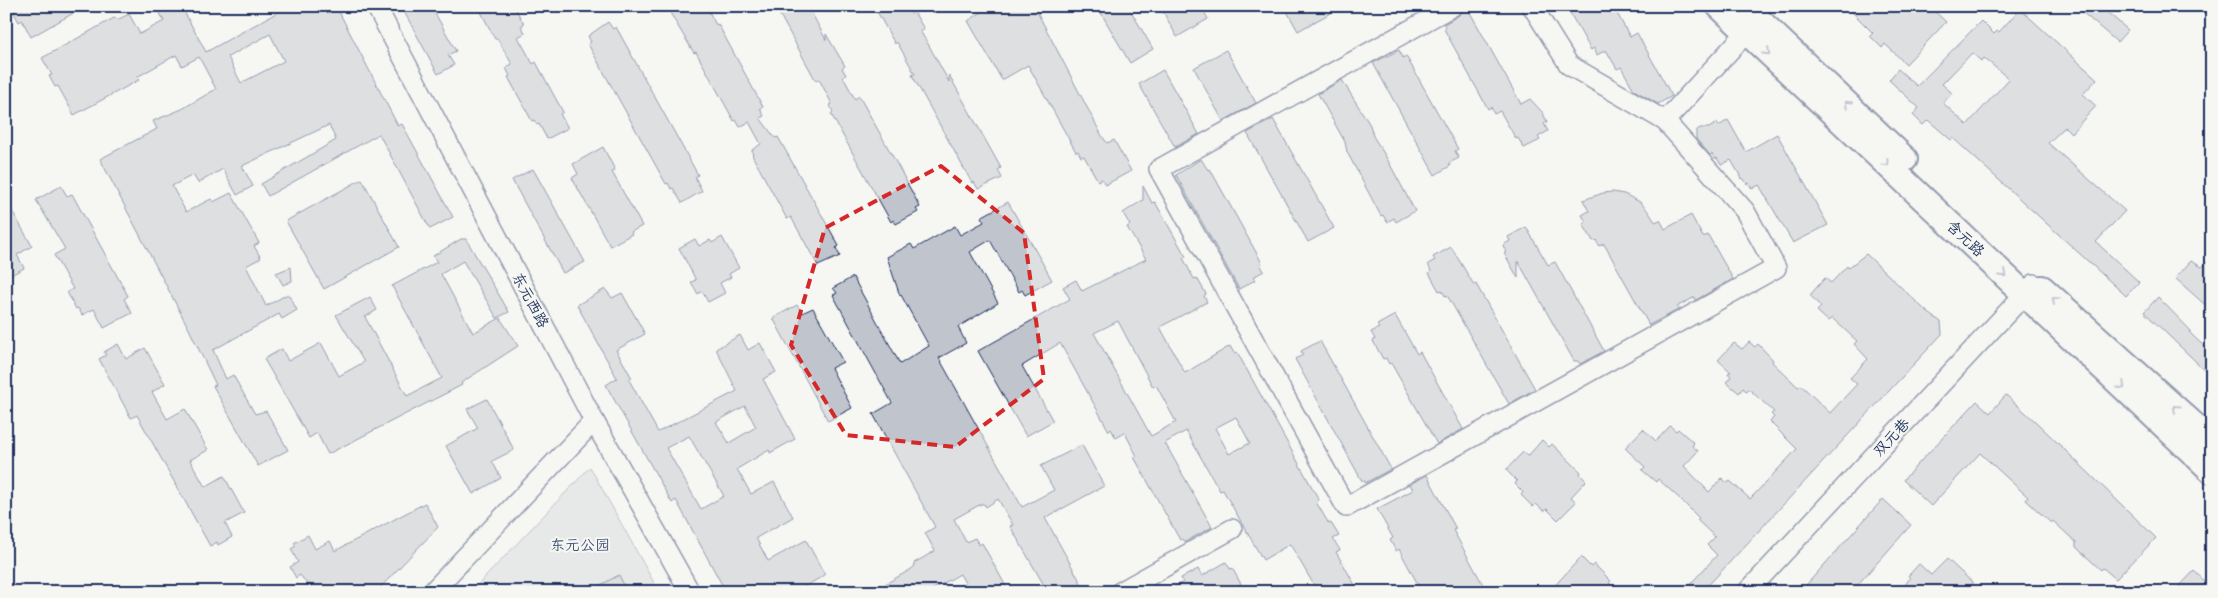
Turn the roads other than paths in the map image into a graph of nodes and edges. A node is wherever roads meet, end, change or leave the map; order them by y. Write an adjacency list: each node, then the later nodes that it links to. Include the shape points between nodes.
1 (376, 6): 8 (street, 东元西路)
2 (1454, 6): 6 (street, via 1159,170 1346,507 1776,268 1745,211)
3 (1532, 6): 6 (street, via 1569,65)
4 (1719, 6): 5 (main road, 含元路)
5 (1749, 19): 6 (street); 7 (main road, 含元路)
6 (1665, 121)
7 (2030, 288): 9 (main road, 含元路, one-way to 7); 10 (main road, 含元路, one-way to 10); 15 (street, 双元巷)
8 (594, 421): 12 (street); 13 (street, 东元西路)
9 (2212, 441)
10 (2212, 471)
11 (1232, 529): 14 (street)
12 (432, 592)
13 (690, 592)
14 (1120, 592)
15 (1747, 592)

